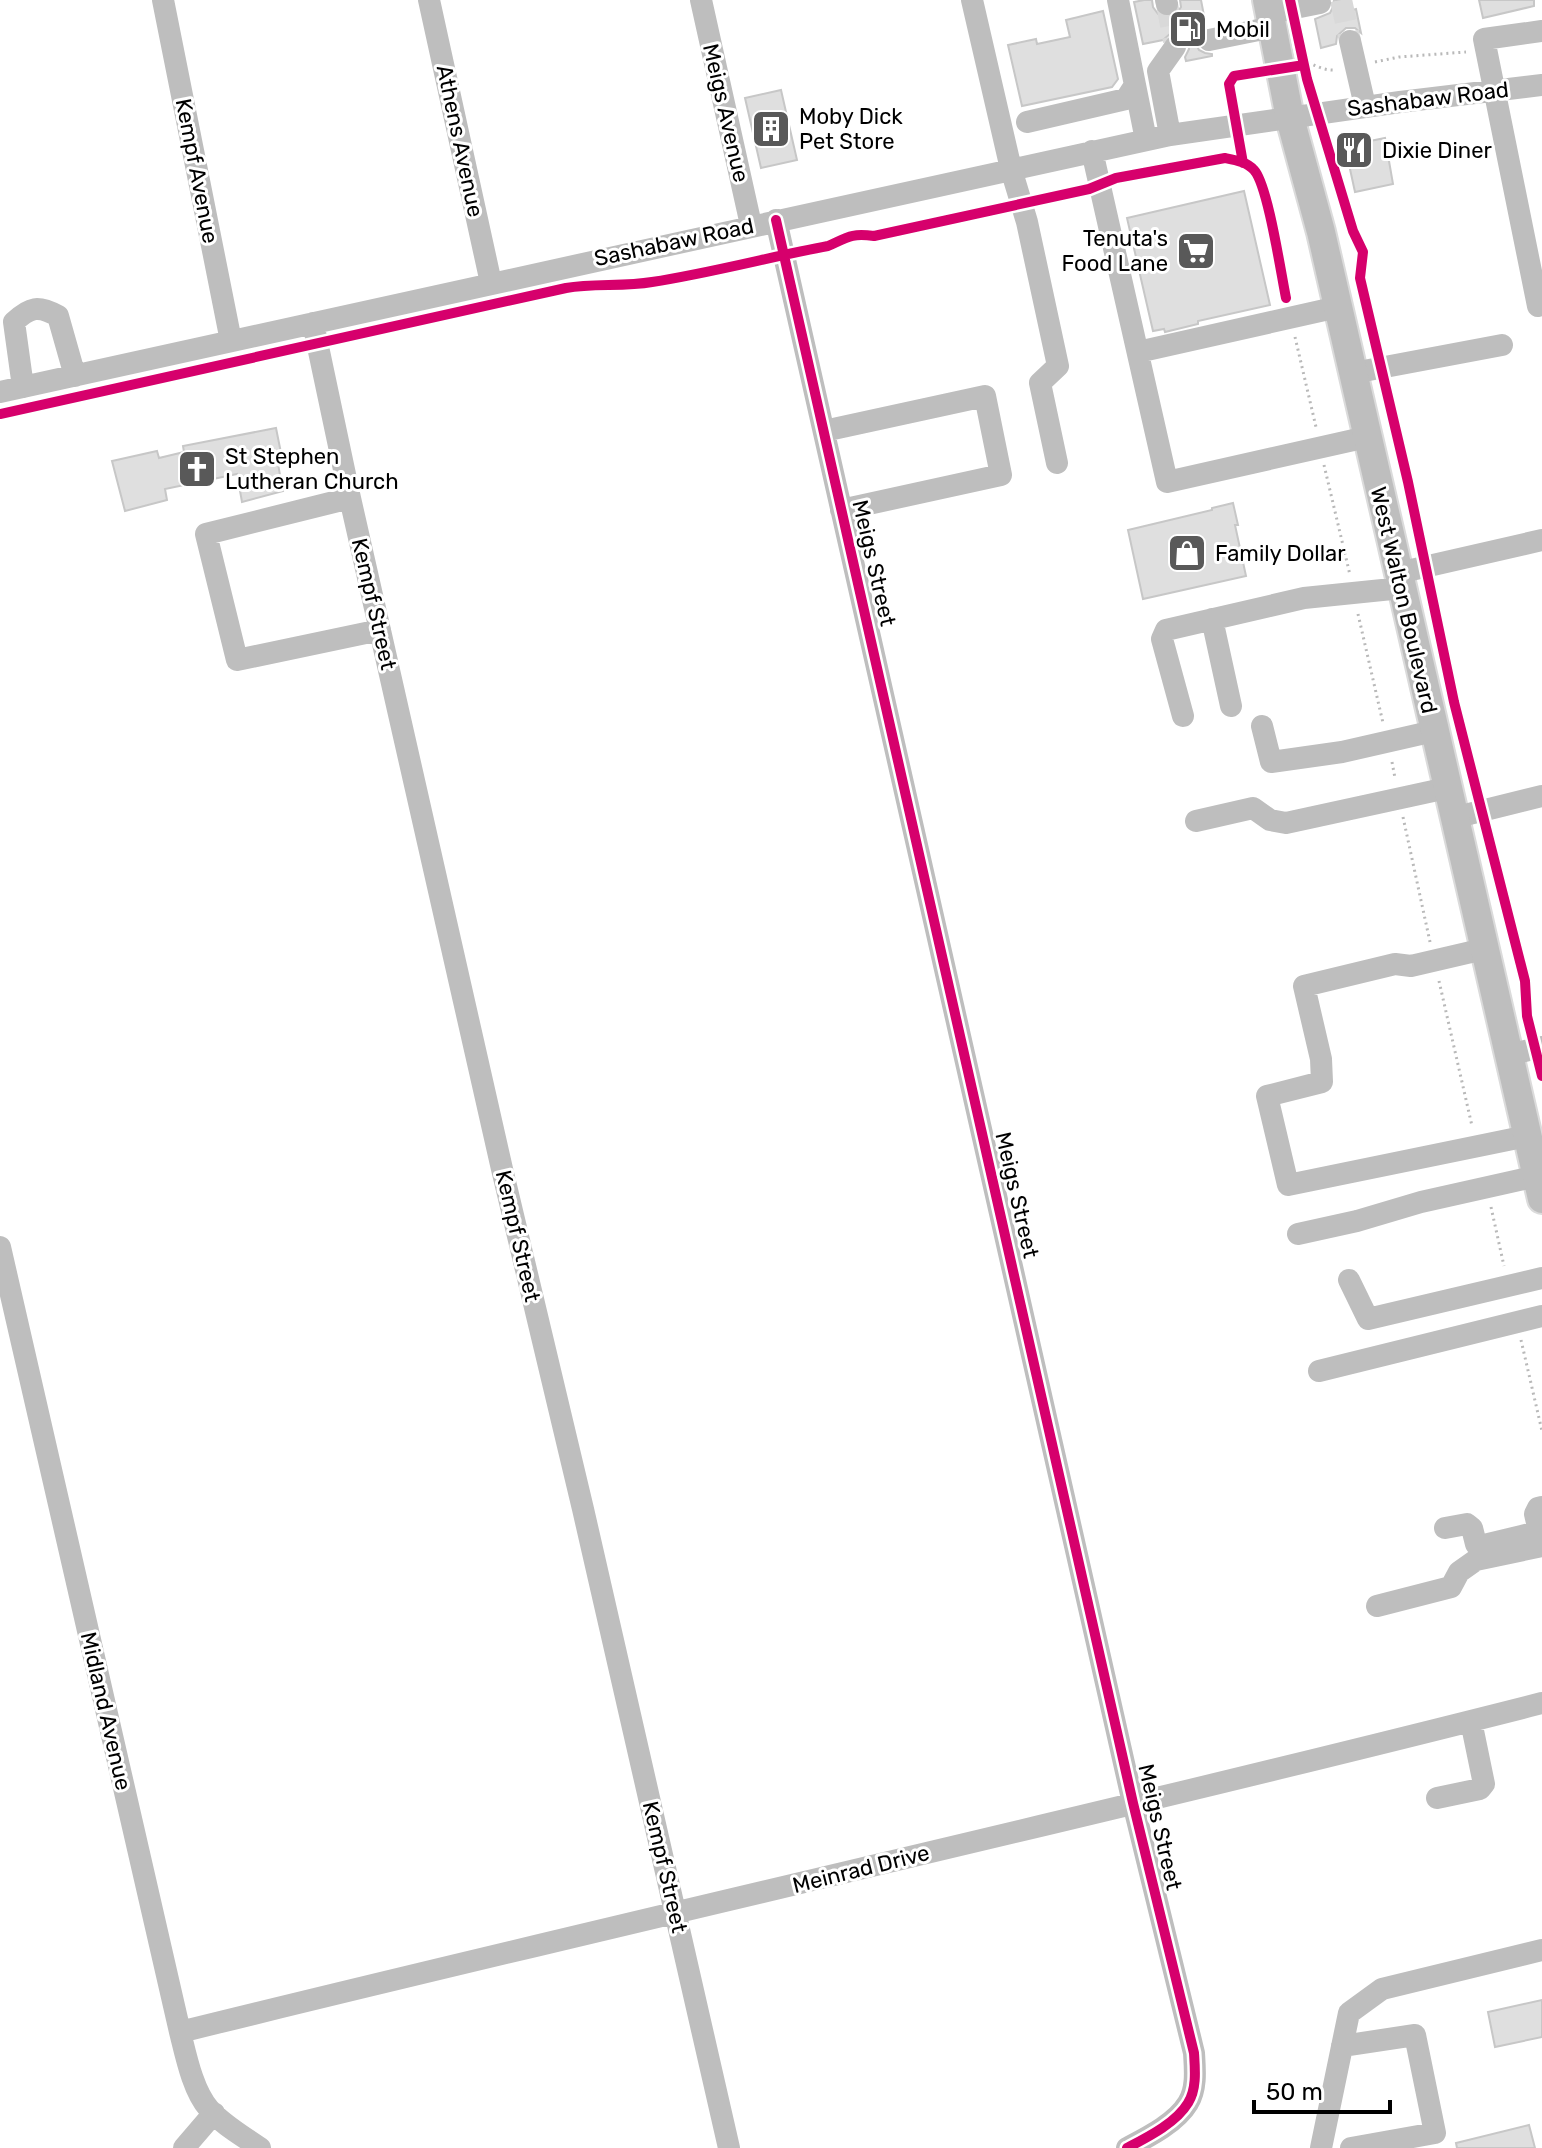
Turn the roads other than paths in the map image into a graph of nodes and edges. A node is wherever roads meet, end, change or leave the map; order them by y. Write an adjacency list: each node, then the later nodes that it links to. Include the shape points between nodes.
1 (163, 0): 28 (street, Kempf Avenue)
2 (429, 0): 24 (street, Athens Avenue)
3 (701, 0): 23 (street, Meigs Avenue)
4 (972, 0): 21 (street)
5 (1118, 0): 12 (street)
6 (1320, 3): 7 (street)
7 (1270, 13): 9 (street); 16 (main road, West Walton Boulevard, via 1298,68)
8 (1542, 31): 14 (street, via 1484,39)
9 (1209, 40)
10 (1350, 41): 15 (street)
11 (1177, 44): 18 (street, via 1158,71)
12 (1135, 85): 17 (street, via 1126,99); 19 (street)
13 (1542, 85): 14 (street, Sashabaw Road)
14 (1494, 92): 15 (street, Sashabaw Road); 25 (street)
15 (1365, 106): 16 (street, Sashabaw Road)
16 (1290, 118): 18 (street, Sashabaw Road); 26 (main road, West Walton Boulevard)
17 (1027, 122)
18 (1170, 135): 19 (street, Sashabaw Road)
19 (1146, 140): 20 (street, Sashabaw Road)
20 (1092, 151): 21 (street, Sashabaw Road); 30 (street)
21 (1011, 169): 22 (street, Sashabaw Road); 37 (street, via 1058,366 1040,383)
22 (776, 220): 23 (street, Sashabaw Road); 35 (street, Meigs Street)
23 (751, 225): 24 (street, Sashabaw Road)
24 (491, 283): 27 (street, Sashabaw Road)
25 (1538, 306)
26 (1338, 307): 30 (street); 31 (main road, West Walton Boulevard)
27 (313, 323): 28 (street, Sashabaw Road); 38 (street, Kempf Street)
28 (231, 341): 32 (street, Sashabaw Road)
29 (1502, 345): 31 (street)
30 (1138, 352): 36 (street, via 1167,482)
31 (1353, 373): 36 (main road, West Walton Boulevard)
32 (75, 376): 33 (street, Sashabaw Road); 33 (street, via 58,316 46,309 27,310 14,322)
33 (23, 387): 34 (street, Sashabaw Road)
34 (0, 392)
35 (824, 431): 39 (street, Meigs Street); 39 (street, via 985,396 1001,475)
36 (1367, 437): 41 (main road, West Walton Boulevard)
37 (1057, 463)
38 (350, 498): 43 (street, Kempf Street); 43 (street, via 206,534 237,660)
39 (841, 510): 70 (street, Meigs Street)
40 (1542, 540): 41 (street)
41 (1400, 580): 42 (street); 47 (main road, West Walton Boulevard)
42 (1212, 619): 44 (street); 45 (street, via 1166,630 1162,639)
43 (380, 630): 71 (street, Kempf Street)
44 (1231, 706)
45 (1183, 716)
46 (1262, 726): 47 (street, via 1271,762)
47 (1434, 731): 48 (main road, West Walton Boulevard)
48 (1447, 788): 50 (main road, West Walton Boulevard); 51 (street, via 1286,823 1253,808)
49 (1542, 796): 50 (street)
50 (1453, 818): 52 (main road, West Walton Boulevard)
51 (1196, 821)
52 (1484, 949): 54 (main road, West Walton Boulevard); 55 (street, via 1304,986 1322,1082 1267,1096 1288,1185)
53 (1542, 1047): 54 (street)
54 (1508, 1055): 55 (main road, West Walton Boulevard)
55 (1527, 1136): 56 (main road, West Walton Boulevard)
56 (1539, 1188): 57 (street, via 1486,1187)
57 (1298, 1234)
58 (0, 1247): 73 (street, Midland Avenue)
59 (1542, 1278): 60 (street, via 1368,1319)
60 (1349, 1280)
61 (1542, 1316): 62 (street)
62 (1319, 1371)
63 (1542, 1507): 64 (street, via 1535,1514 1534,1533 1480,1546 1467,1524)
64 (1445, 1528)
65 (1542, 1546): 66 (street, via 1476,1560 1459,1572 1451,1587)
66 (1377, 1606)
67 (1542, 1703): 68 (street, Meinrad Drive)
68 (1471, 1721): 69 (street, via 1484,1784); 70 (street, Meinrad Drive)
69 (1437, 1798)
70 (1133, 1803): 71 (street, Meinrad Drive); 79 (street, Meigs Street, via 1195,2065 1188,2104)
71 (675, 1914): 73 (street, Meinrad Drive); 78 (street, Kempf Street)
72 (1542, 1950): 74 (street, via 1382,1989 1349,2013)
73 (180, 2032): 75 (street, Midland Avenue, via 193,2078)
74 (1342, 2046): 80 (street); 81 (street, via 1415,2035 1435,2133)
75 (214, 2113): 76 (street); 77 (street, Midland Avenue)
76 (184, 2148)
77 (260, 2148)
78 (729, 2148)
79 (1127, 2148)
80 (1321, 2148)
81 (1351, 2148)

